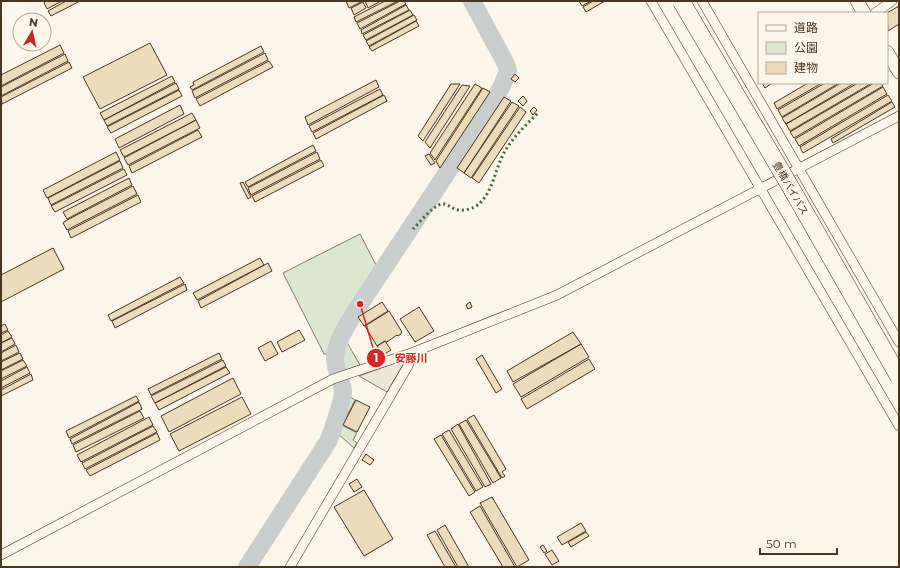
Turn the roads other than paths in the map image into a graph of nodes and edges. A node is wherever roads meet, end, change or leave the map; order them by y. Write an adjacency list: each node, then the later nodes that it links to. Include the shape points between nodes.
1 (652, 1): 13 (street)
2 (681, 1): 17 (highway, 豊橋バイパス, bridge)
3 (689, 1): 16 (highway, 豊橋バイパス)
4 (702, 1): 12 (street)
5 (857, 1): 7 (main road)
6 (892, 1): 8 (street)
7 (863, 12)
8 (876, 12)
9 (888, 54): 10 (main road)
10 (899, 72)
11 (899, 116): 12 (street)
12 (799, 168): 13 (street); 14 (street)
13 (761, 188): 15 (street, via 557,295); 18 (street)
14 (899, 342)
15 (414, 352): 19 (street, via 339,377); 20 (street)
16 (899, 362)
17 (899, 376)
18 (899, 426)
19 (1, 555)
20 (290, 567)

